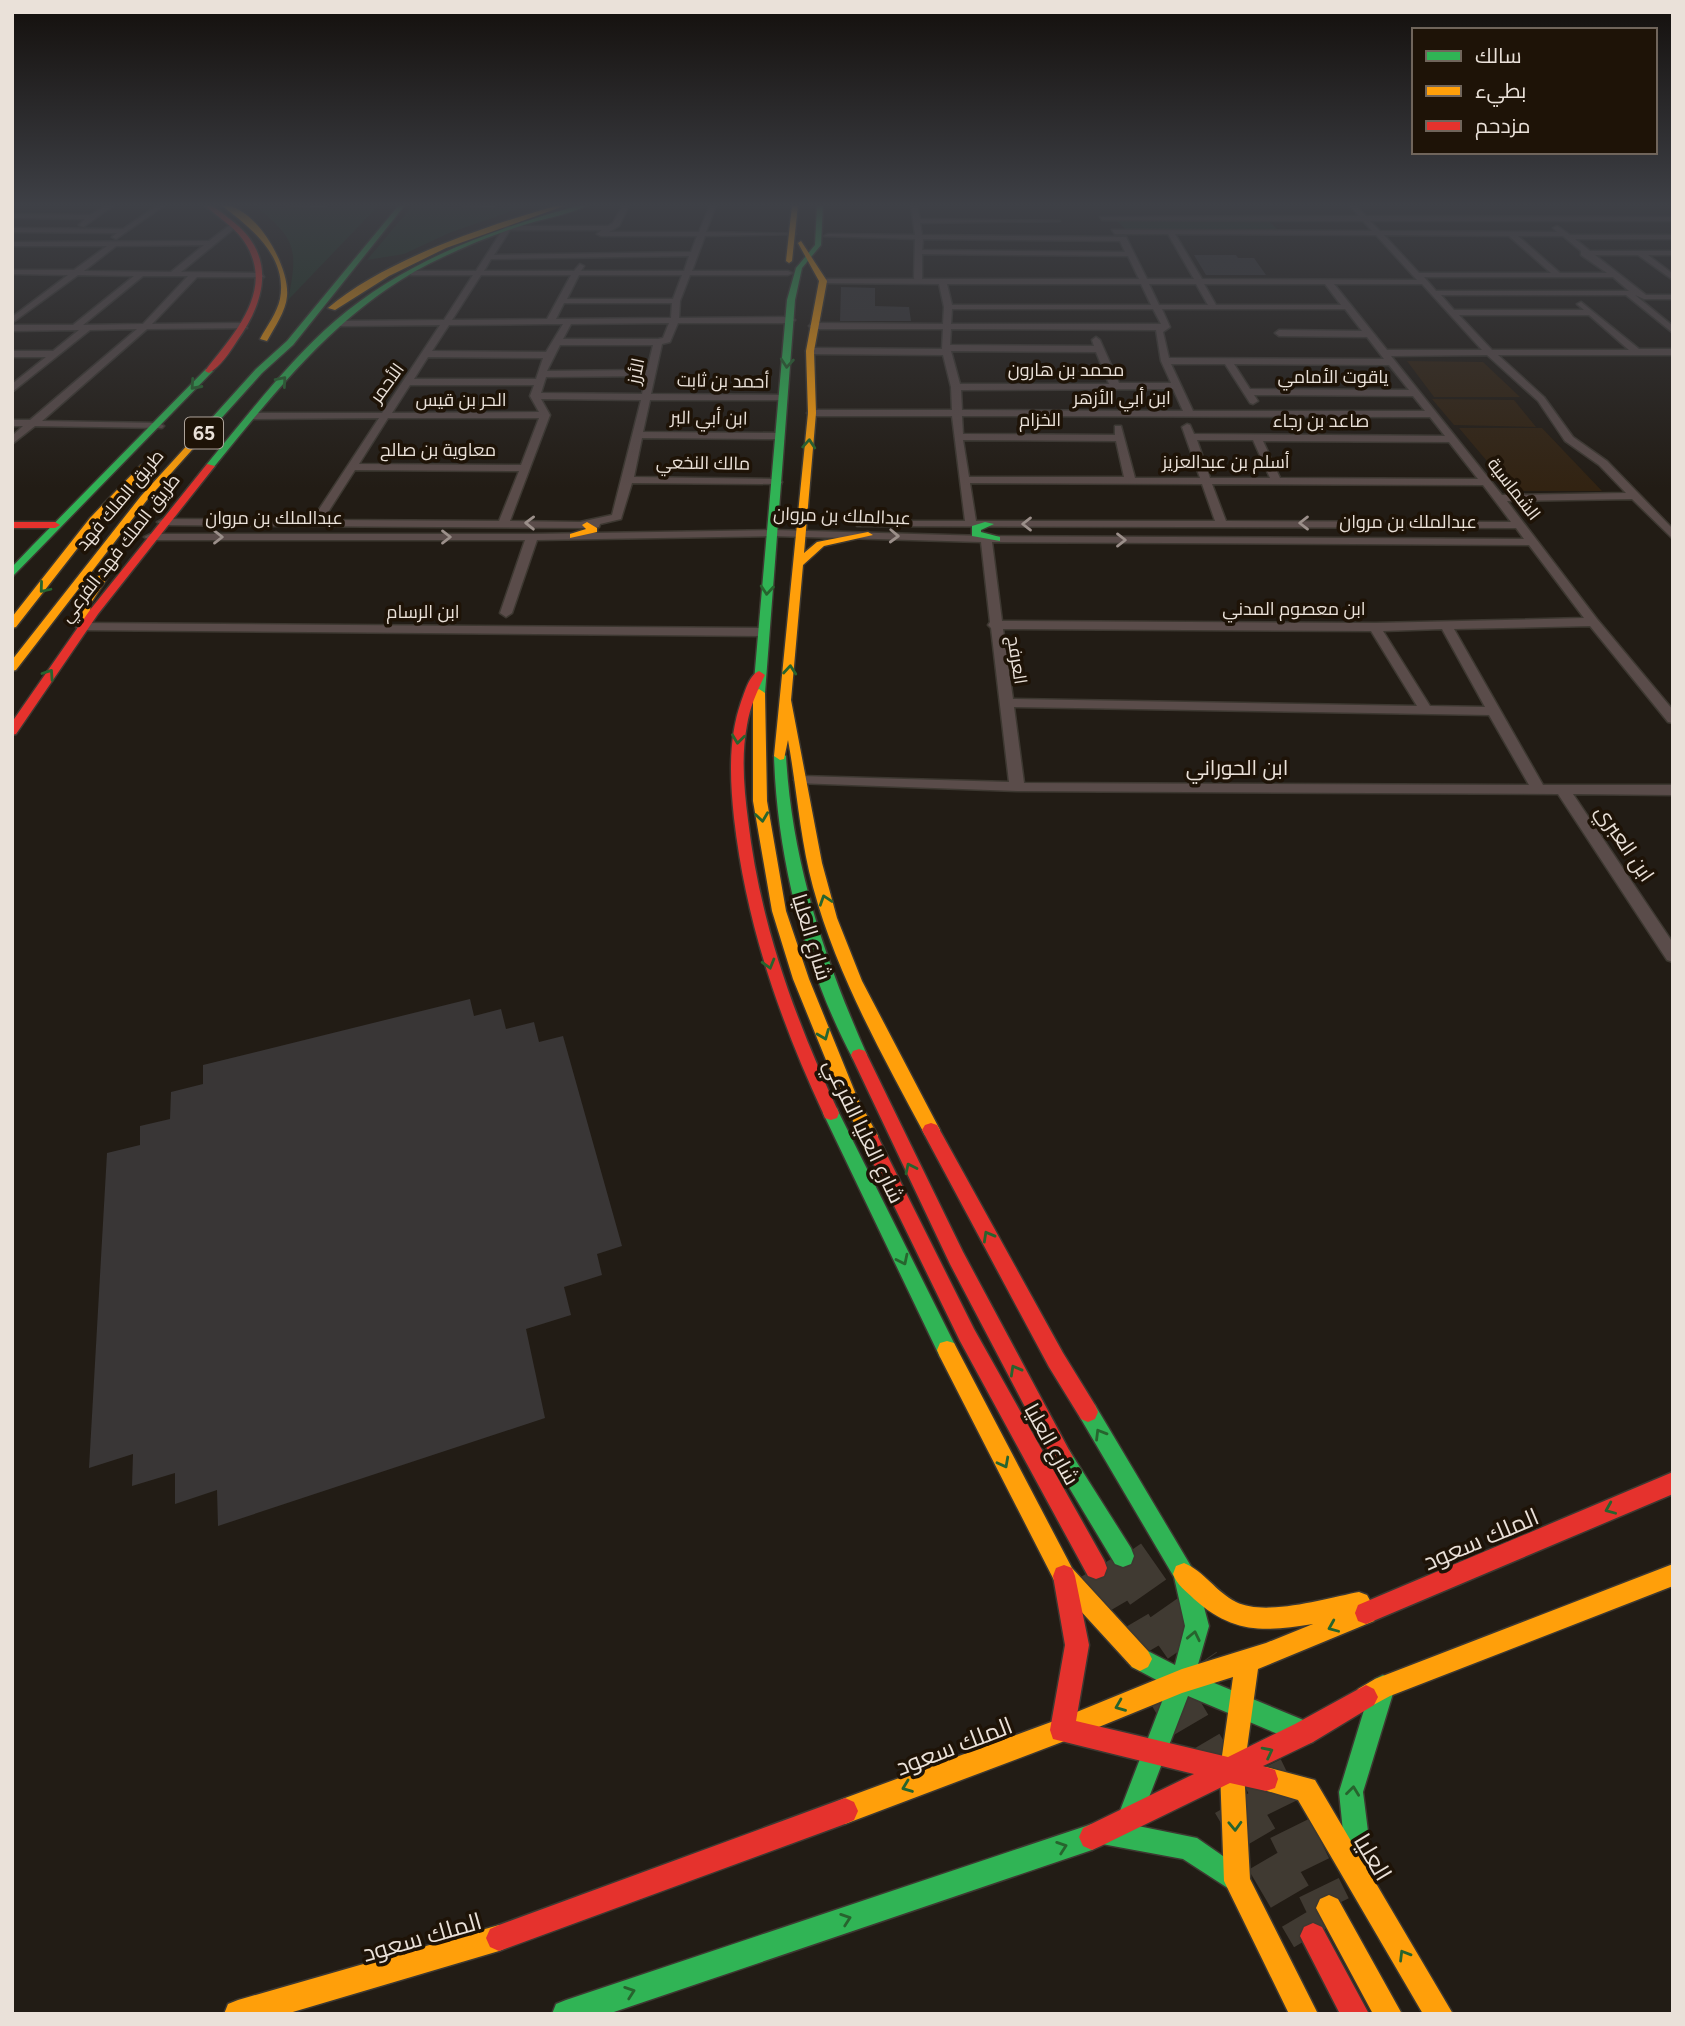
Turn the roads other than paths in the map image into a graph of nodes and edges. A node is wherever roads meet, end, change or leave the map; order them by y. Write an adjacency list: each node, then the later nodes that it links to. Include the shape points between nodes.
1 (41, 300): 28 (street)
2 (109, 300): 49 (street)
3 (171, 300): 51 (street)
4 (256, 300): 43 (main road)
5 (288, 300): 58 (main road)
6 (325, 300): 59 (main road, طريق الملك فهد / 65)
7 (345, 300): 59 (main road)
8 (369, 300): 41 (main road, طريق الملك فهد الفرعي)
9 (462, 300): 38 (street, الأحمر)
10 (791, 300): 36 (main road, شارع العليا)
11 (819, 300): 44 (main road, شارع العليا)
12 (946, 300): 24 (street)
13 (1034, 300): 24 (street)
14 (1121, 300): 29 (street)
15 (1153, 300): 29 (street)
16 (1210, 300): 23 (street)
17 (1340, 300): 26 (street, الشماسية)
18 (1439, 300): 30 (street)
19 (1576, 300): 31 (street)
20 (1642, 300): 33 (street)
21 (561, 301): 22 (street); 39 (street)
22 (677, 301): 35 (street)
23 (1213, 306): 25 (street); 29 (street)
24 (947, 307): 45 (street)
25 (1261, 307): 26 (street); 32 (street)
26 (1345, 307): 54 (street, الشماسية)
27 (12, 308): 28 (street)
28 (29, 308): 37 (street)
29 (1157, 308): 47 (street)
30 (1451, 312): 31 (street); 69 (street)
31 (1590, 313): 64 (street)
32 (1267, 316)
33 (1657, 317): 34 (street); 52 (street)
34 (1673, 317)
35 (675, 320): 36 (street); 40 (street); 56 (street, الأرز, via 667,340)
36 (791, 320): 86 (main road, شارع العليا, one-way to 86)
37 (12, 321)
38 (448, 322): 39 (street); 41 (street); 68 (street, الأحمر)
39 (550, 322): 40 (street)
40 (568, 322): 55 (street)
41 (340, 323): 94 (main road, طريق الملك فهد الفرعي, one-way to 41)
42 (1273, 324): 53 (street)
43 (244, 326): 51 (street); 98 (main road, one-way to 98)
44 (813, 326): 45 (street); 62 (main road, شارع العليا)
45 (945, 327): 46 (street); 61 (street)
46 (1090, 327): 47 (street); 60 (street)
47 (1166, 327): 72 (street, via 1159,331)
48 (12, 328): 49 (street)
49 (74, 328): 50 (street)
50 (87, 328): 51 (street); 67 (street)
51 (144, 328): 97 (street)
52 (1673, 331)
53 (1279, 333): 54 (street); 57 (street)
54 (1369, 334): 71 (street, الشماسية)
55 (560, 342): 56 (street); 70 (street)
56 (658, 342): 75 (street, الأرز)
57 (1286, 342)
58 (260, 343)
59 (290, 343): 118 (main road, طريق الملك فهد / 65)
60 (1100, 349): 61 (street); 78 (street)
61 (946, 350): 62 (street); 80 (street)
62 (810, 351): 88 (main road, شارع العليا)
63 (1293, 352): 73 (street)
64 (1637, 352): 65 (street); 69 (street)
65 (1673, 352)
66 (12, 354): 67 (street)
67 (57, 354): 81 (street)
68 (427, 354): 70 (street); 77 (street, الأحمر)
69 (1491, 354): 71 (street); 117 (street, via 1541,399 1569,439)
70 (549, 355): 76 (street)
71 (1387, 358): 73 (street); 83 (street, الشماسية)
72 (1165, 361): 74 (street); 79 (street)
73 (1299, 361): 74 (street)
74 (1228, 362): 82 (street)
75 (651, 373): 76 (street); 84 (street, الأرز)
76 (541, 378): 77 (street); 85 (street)
77 (409, 382): 95 (street, الأحمر)
78 (1115, 386): 79 (street, محمد بن هارون); 80 (street, محمد بن هارون)
79 (1177, 386): 90 (street)
80 (956, 387): 87 (street)
81 (12, 388)
82 (1249, 392): 83 (street, ياقوت الأمامي); 91 (street, via 1256,411)
83 (1416, 393): 92 (street, الشماسية)
84 (646, 395): 85 (street, أحمد بن ثابت); 86 (street, أحمد بن ثابت); 99 (street, الأرز)
85 (535, 396): 93 (street)
86 (783, 398): 100 (main road, شارع العليا)
87 (958, 412): 88 (street, ابن أبي الأزهر); 89 (street, ابن أبي الأزهر); 101 (street)
88 (812, 413): 131 (main road, شارع العليا, one-way to 88)
89 (1115, 413): 90 (street, ابن أبي الأزهر); 103 (street)
90 (1186, 413): 91 (street, ابن أبي الأزهر); 102 (street)
91 (1266, 414): 92 (street, ابن أبي الأزهر)
92 (1431, 414): 105 (street, الشماسية)
93 (545, 415): 95 (street, الحر بن قيس); 109 (street)
94 (252, 416): 95 (street, الحر بن قيس); 121 (main road, طريق الملك فهد الفرعي)
95 (383, 416): 108 (street, الأحمر)
96 (12, 423): 97 (street)
97 (34, 423): 98 (street); 106 (street)
98 (159, 426): 128 (main road)
99 (638, 435): 100 (street, ابن أبي البر); 111 (street, الأرز)
100 (779, 436): 115 (main road, شارع العليا)
101 (958, 437): 103 (street, الخزام); 112 (street)
102 (1190, 437): 104 (street, صاعد بن رجاء); 113 (street)
103 (1121, 438): 110 (street)
104 (1257, 439): 105 (street, صاعد بن رجاء); 114 (street)
105 (1452, 439): 116 (street, الشماسية)
106 (12, 442)
107 (160, 450): 120 (main road, طريق الملك فهد / 65)
108 (350, 467): 109 (street, معاوية بن صالح); 122 (street, الأحمر)
109 (526, 468): 123 (street)
110 (1130, 479): 112 (street, أسلم بن عبدالعزيز); 113 (street, أسلم بن عبدالعزيز)
111 (628, 480): 115 (street, مالك النخعي); 129 (street, الأرز, via 617,517)
112 (964, 480): 126 (street)
113 (1205, 480): 114 (street, أسلم بن عبدالعزيز); 124 (street)
114 (1276, 480): 116 (street, أسلم بن عبدالعزيز)
115 (777, 482): 130 (main road, شارع العليا)
116 (1487, 482): 119 (street, الشماسية)
117 (1636, 496): 119 (street); 134 (street)
118 (144, 498): 147 (main road, via 149,510 86,603); 150 (main road, طريق الملك فهد / 65)
119 (1499, 498): 127 (street, الشماسية)
120 (94, 520): 141 (main road); 144 (main road, طريق الملك فهد / 65, one-way to 144)
121 (163, 522): 122 (street, عبدالملك بن مروان); 135 (main road, طريق الملك فهد الفرعي)
122 (315, 523): 123 (street, عبدالملك بن مروان)
123 (504, 523): 129 (street, عبدالملك بن مروان, one-way to 123)
124 (1221, 523): 127 (street, عبدالملك بن مروان, one-way to 124); 132 (street, عبدالملك بن مروان, one-way to 132)
125 (12, 524): 128 (main road)
126 (971, 524): 131 (street, عبدالملك بن مروان); 132 (street, عبدالملك بن مروان)
127 (1519, 524): 139 (street, الشماسية)
128 (55, 525): 138 (main road)
129 (580, 528): 130 (street, عبدالملك بن مروان); 130 (street, عبدالملك بن مروان); 136 (street, عبدالملك بن مروان)
130 (773, 528): 131 (street, عبدالملك بن مروان); 149 (main road, شارع العليا, one-way to 149)
131 (802, 528): 133 (street, عبدالملك بن مروان); 140 (main road, شارع العليا)
132 (990, 534): 133 (street, عبدالملك بن مروان, one-way to 132); 139 (street, عبدالملك بن مروان, one-way to 139); 145 (street, العرفج)
133 (868, 535): 140 (main road, via 824,541)
134 (1673, 536)
135 (150, 537): 136 (street, عبدالملك بن مروان, one-way to 136); 147 (main road, طريق الملك فهد الفرعي)
136 (532, 537): 142 (street)
137 (12, 541): 138 (main road)
138 (41, 541): 141 (main road)
139 (1533, 542): 143 (street, الشماسية)
140 (798, 564): 152 (main road, شارع العليا, one-way to 140)
141 (17, 580)
142 (506, 612)
143 (1593, 622): 146 (street, ابن معصوم المدني); 156 (street, الشماسية)
144 (12, 625)
145 (994, 625): 148 (street, ابن معصوم المدني); 153 (street, العرفج)
146 (1446, 626): 148 (street, ابن معصوم المدني); 155 (street)
147 (82, 627): 149 (street, ابن الرسام); 157 (main road, طريق الملك فهد الفرعي, one-way to 147)
148 (1376, 627): 154 (street)
149 (763, 632): 151 (main road, شارع العليا)
150 (12, 668)
151 (759, 675): 166 (main road, شارع العليا, one-way to 166, via 762,814 779,911 801,979 849,1097 968,1335); 169 (main road, شارع العليا الفرعي, one-way to 169, via 747,698 736,752 749,882 771,970 827,1105 970,1398)
152 (786, 701): 158 (main road, via 799,753); 165 (main road, شارع العليا, one-way to 152, via 1063,1458 970,1288 899,1146 825,979 790,851 780,781)
153 (1006, 703): 154 (street); 159 (street, العرفج)
154 (1426, 710): 155 (street)
155 (1496, 711): 160 (street)
156 (1673, 719)
157 (12, 731)
158 (800, 780): 159 (street, ابن الحوراني); 167 (main road, one-way to 158, via 1056,1360 872,1021 815,868)
159 (1017, 787): 160 (street, ابن الحوراني)
160 (1537, 787): 161 (street, ابن الحوراني)
161 (1562, 789): 162 (street, ابن الحوراني); 163 (street, ابن العبري)
162 (1673, 790)
163 (1670, 947)
164 (1673, 1483): 170 (main road, الملك سعود, one-way to 170)
165 (1123, 1556)
166 (1096, 1567)
167 (1184, 1573): 170 (main road, via 1213,1601 1257,1620); 172 (main road, one-way to 167, via 1197,1626)
168 (1673, 1575): 173 (main road)
169 (1064, 1576): 172 (main road, شارع العليا الفرعي, via 1137,1658); 175 (main road, شارع العليا الفرعي, via 1077,1645)
170 (1411, 1594): 171 (main road, الملك سعود, one-way to 171)
171 (1247, 1661): 172 (main road, الملك سعود); 174 (main road)
172 (1182, 1681): 174 (main road, شارع العليا الفرعي); 175 (main road, الملك سعود, one-way to 175); 177 (main road)
173 (1383, 1687): 176 (main road); 182 (main road, one-way to 173, via 1351,1792)
174 (1241, 1706): 176 (main road, شارع العليا الفرعي); 178 (main road)
175 (1062, 1730): 177 (main road, العليا); 185 (main road, الملك سعود, one-way to 185, via 543,1924)
176 (1304, 1733): 178 (main road, one-way to 176)
177 (1156, 1751): 178 (main road, العليا); 179 (main road)
178 (1232, 1770): 179 (main road); 181 (main road, one-way to 181); 182 (main road, العليا, via 1306,1789)
179 (1131, 1816): 180 (main road)
180 (1103, 1833): 181 (main road, via 1188,1847); 186 (main road, one-way to 180)
181 (1237, 1881): 187 (main road)
182 (1361, 1882): 190 (main road, العليا, one-way to 182)
183 (1329, 1908): 189 (main road)
184 (1312, 1936): 188 (main road)
185 (238, 2014)
186 (566, 2014)
187 (1304, 2014)
188 (1355, 2014)
189 (1388, 2014)
190 (1439, 2014)

